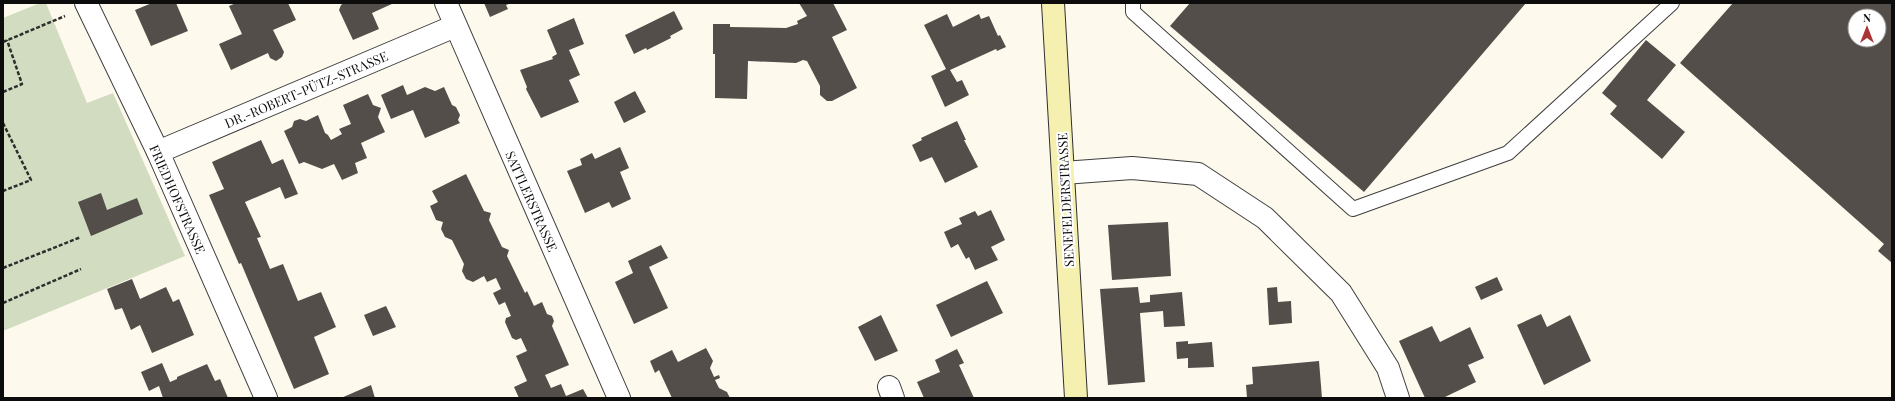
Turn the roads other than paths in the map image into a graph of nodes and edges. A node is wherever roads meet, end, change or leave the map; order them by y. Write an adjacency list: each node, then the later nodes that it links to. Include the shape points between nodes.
1 (446, 3): 6 (street, SATTLERSTRASSE)
2 (1053, 3): 8 (main road, SENEFELDERSTRASSE)
3 (1133, 3): 4 (lane, via 1133,12 1353,209 1508,153)
4 (1672, 3)
5 (87, 4): 7 (street, FRIEDHOFSTRASSE)
6 (455, 26): 7 (street, DR.-ROBERT-PÜTZ-STRASSE); 10 (street, SATTLERSTRASSE)
7 (158, 152): 9 (street, FRIEDHOFSTRASSE)
8 (1064, 173): 11 (main road, SENEFELDERSTRASSE); 12 (street, via 1132,168 1198,174 1265,218 1341,293 1388,368)
9 (266, 398)
10 (619, 398)
11 (1076, 398)
12 (1398, 398)

